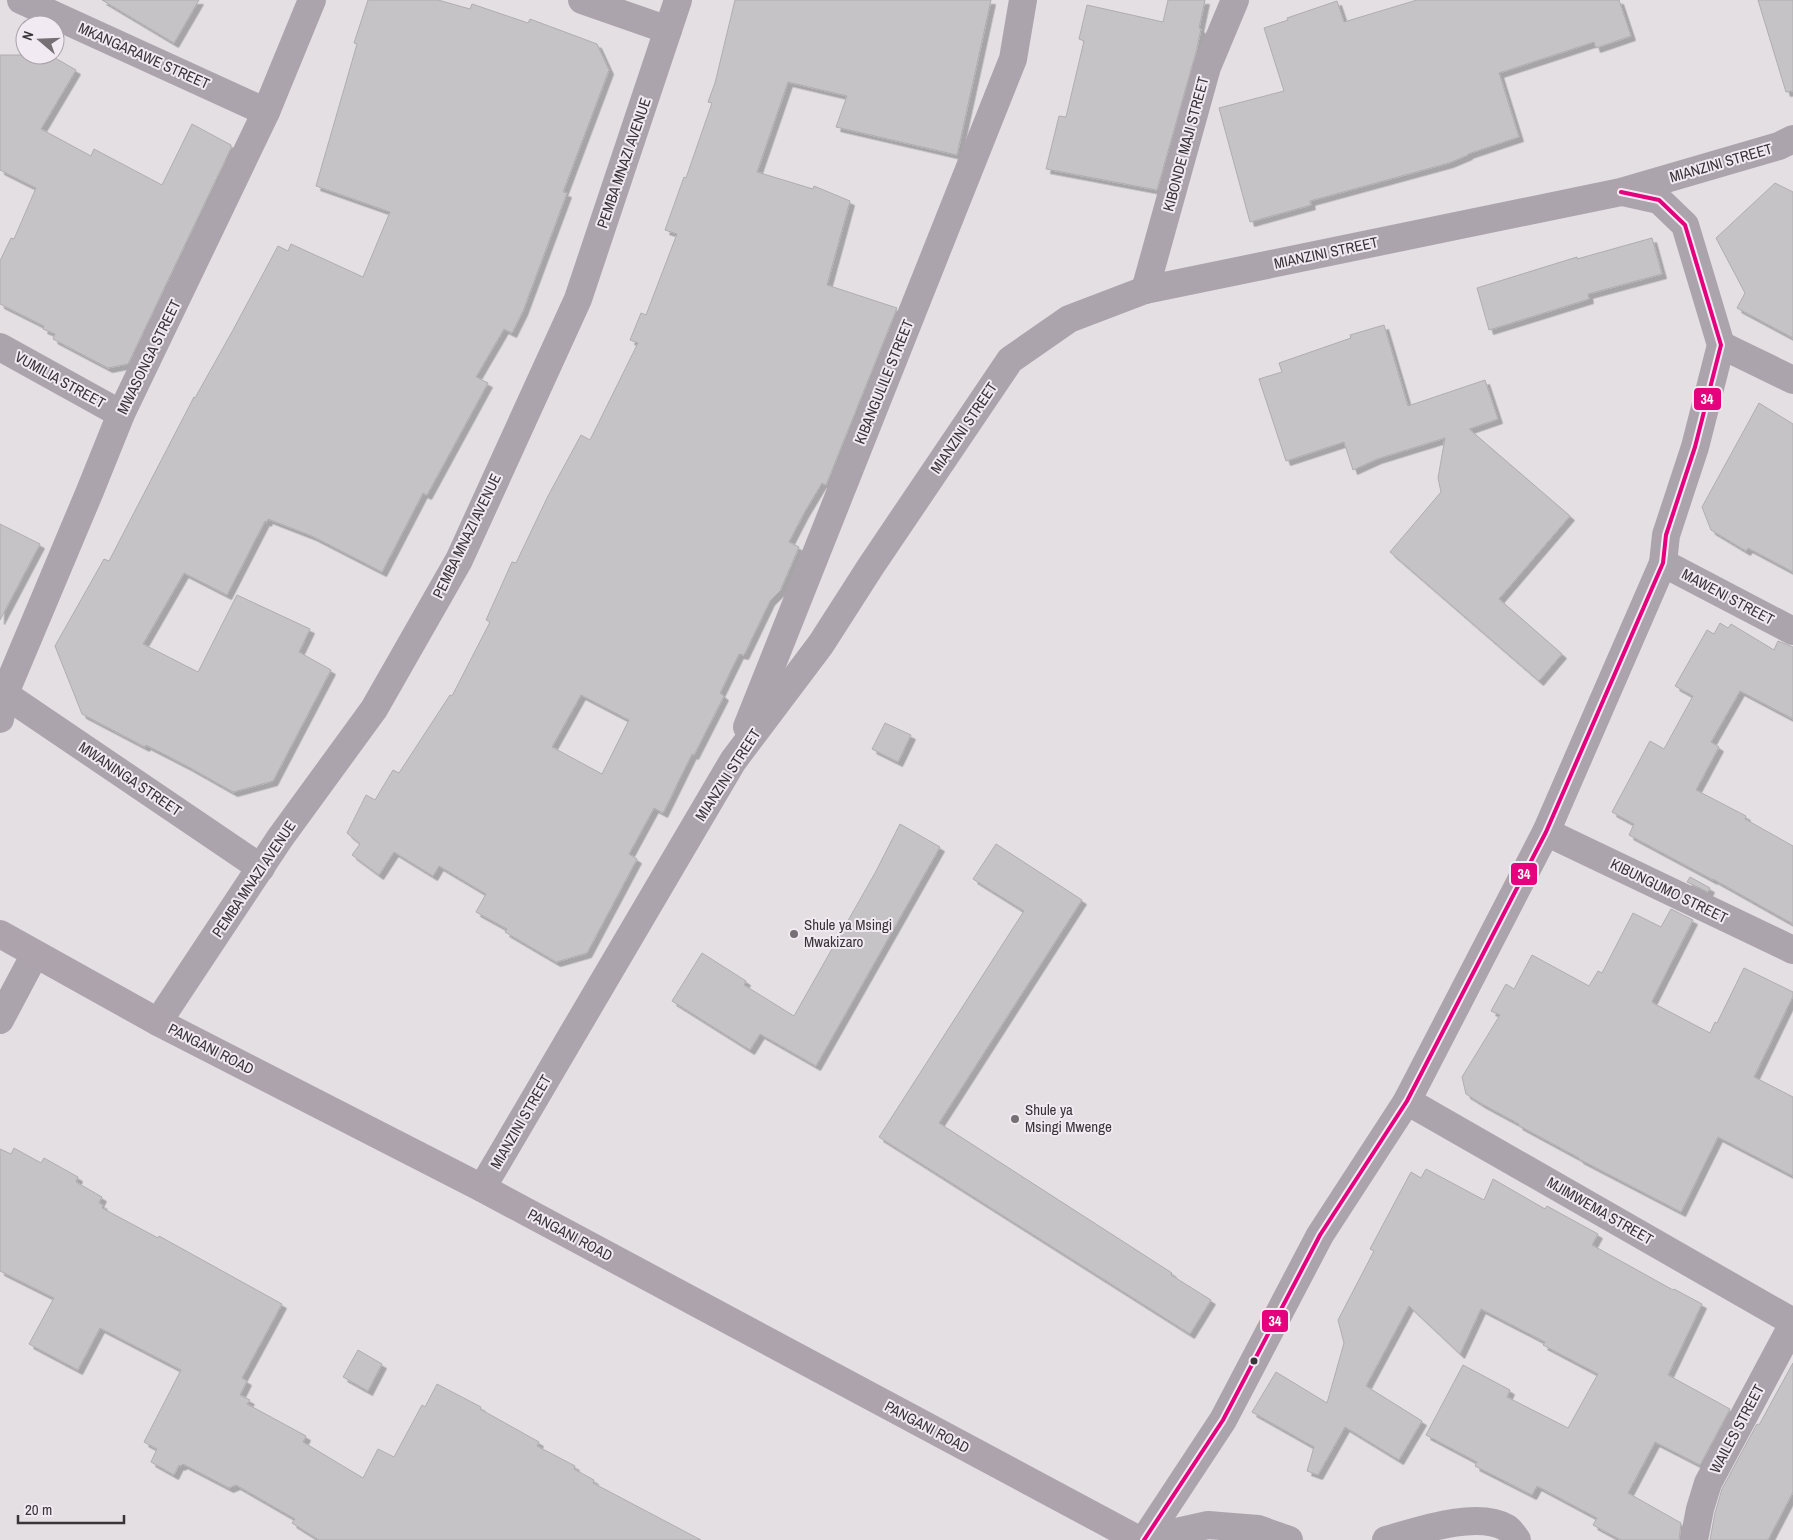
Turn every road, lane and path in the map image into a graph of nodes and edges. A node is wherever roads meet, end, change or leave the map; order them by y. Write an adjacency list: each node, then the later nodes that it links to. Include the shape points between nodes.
1 (22, 0): 8 (street, MKANGARAWE STREET)
2 (312, 0): 8 (street, MWASONGA STREET)
3 (582, 0): 7 (street)
4 (678, 0): 7 (street, PEMBA MNAZI AVENUE)
5 (1022, 0): 19 (street, KIBANGULILE STREET, via 1013,59)
6 (1235, 0): 11 (street, KIBONDE MAJI STREET, via 1207,67)
7 (668, 30): 21 (street, PEMBA MNAZI AVENUE, via 578,299 459,560 374,709)
8 (266, 112): 15 (street, MWASONGA STREET)
9 (1793, 139): 10 (street, MIANZINI STREET, via 1779,146)
10 (1621, 192): 11 (street, MIANZINI STREET); 12 (street, via 1659,200 1685,225)
11 (1145, 290): 19 (street, MIANZINI STREET, via 1069,319 1010,360 821,644)
12 (1722, 345): 14 (street); 16 (street, via 1695,447 1666,535)
13 (0, 347): 15 (street, VUMILIA STREET)
14 (1793, 380)
15 (121, 414): 18 (street, MWASONGA STREET)
16 (1662, 563): 17 (street, MAWENI STREET); 20 (street)
17 (1793, 631)
18 (2, 701): 21 (street, MWANINGA STREET)
19 (733, 761): 28 (street, MIANZINI STREET)
20 (1546, 832): 23 (street, KIBUNGUMO STREET); 27 (street)
21 (261, 868): 26 (street, PEMBA MNAZI AVENUE)
22 (0, 934): 24 (main road, PANGANI ROAD)
23 (1793, 950)
24 (35, 954): 25 (street); 26 (main road, PANGANI ROAD)
25 (0, 1020)
26 (158, 1022): 28 (main road, PANGANI ROAD)
27 (1407, 1101): 29 (street, MJIMWEMA STREET); 31 (street, via 1320,1236 1223,1420)
28 (482, 1188): 30 (main road, PANGANI ROAD)
29 (1793, 1323): 36 (street, WAILES STREET, via 1708,1483)
30 (1139, 1540)
31 (1144, 1540)
32 (1149, 1540): 33 (street, via 1208,1525 1258,1529)
33 (1289, 1540)
34 (1386, 1540): 35 (street, via 1458,1523 1486,1521 1508,1529)
35 (1517, 1540)
36 (1694, 1540)

